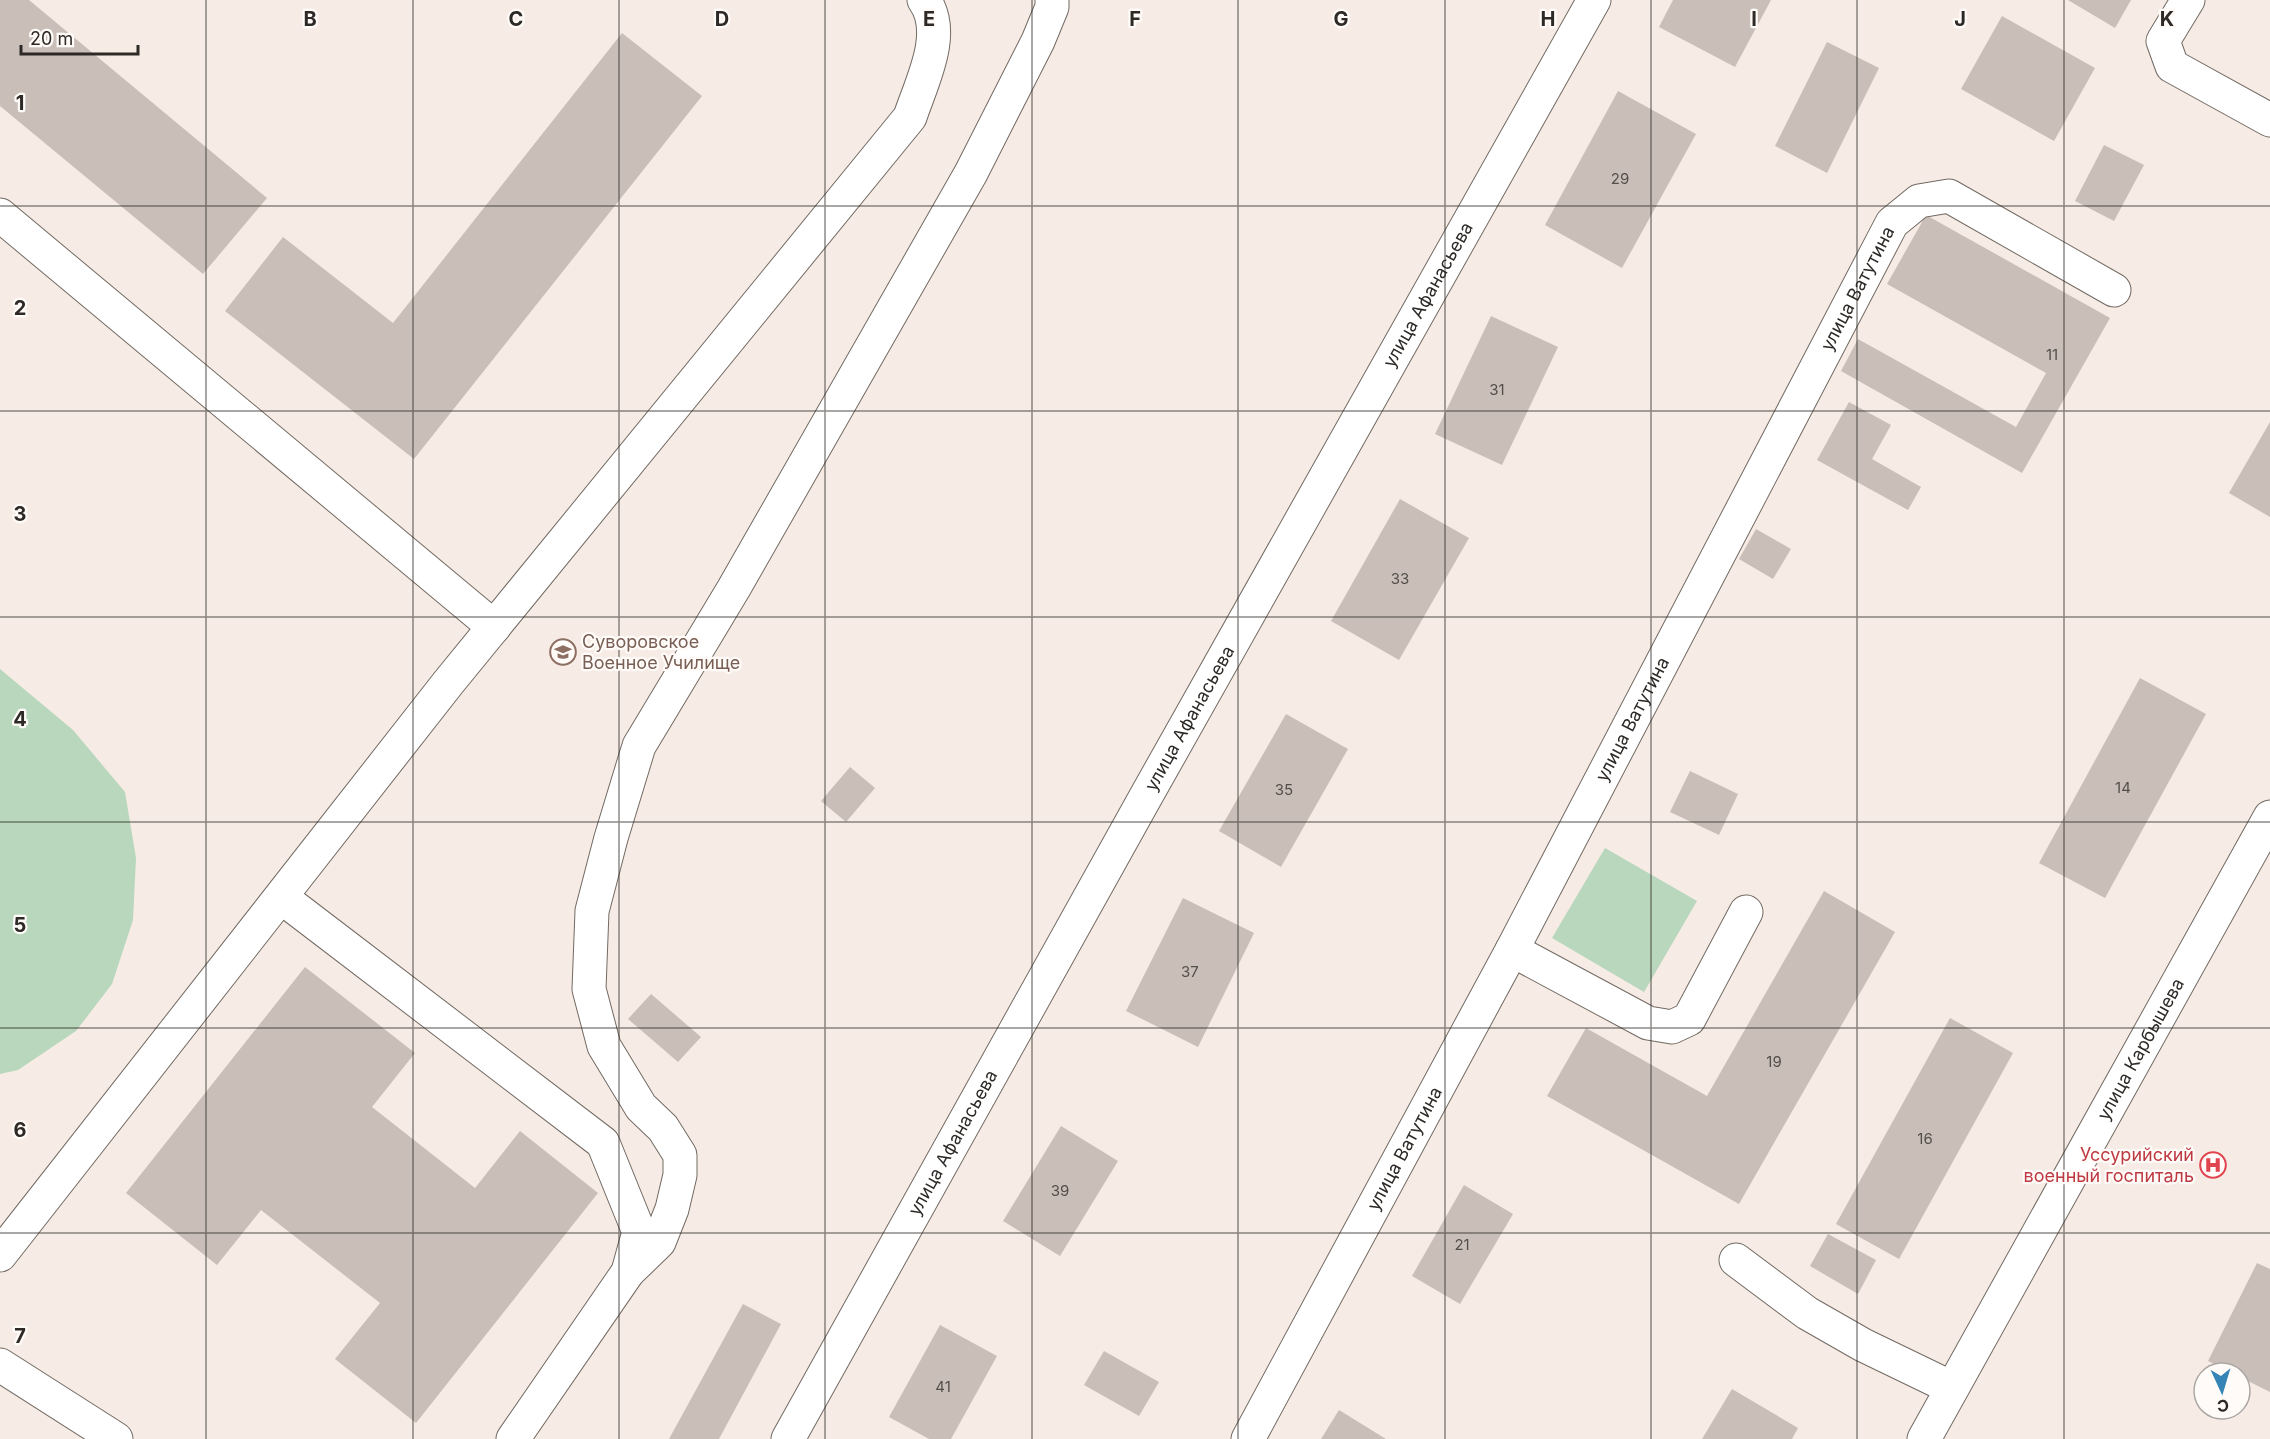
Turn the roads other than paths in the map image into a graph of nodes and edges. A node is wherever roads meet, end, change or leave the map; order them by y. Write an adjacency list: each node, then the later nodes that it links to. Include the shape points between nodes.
1 (924, 0): 8 (street, via 931,10 933,45 910,117)
2 (1052, 0): 15 (street, via 1038,41 971,173 639,746 592,911 589,989 604,1046 641,1107 663,1128 680,1155 680,1175 659,1242)
3 (1594, 0): 20 (street, улица Афанасьева)
4 (2188, 0): 5 (street, via 2163,42 2172,66)
5 (2270, 120)
6 (0, 215): 8 (street)
7 (2114, 290): 12 (street, улица Ватутина, via 1949,196 1919,201 1892,222)
8 (494, 627): 10 (street)
9 (2270, 817): 17 (street, улица Карбышева)
10 (281, 897): 13 (street); 15 (street, via 603,1143 639,1232)
11 (1746, 912): 12 (street, via 1689,1019 1672,1028 1648,1023)
12 (1512, 950): 21 (street, улица Ватутина)
13 (0, 1255)
14 (1736, 1260): 17 (street, via 1807,1313 1863,1346)
15 (628, 1272): 19 (street)
16 (0, 1365): 18 (street)
17 (1952, 1388): 22 (street, улица Карбышева)
18 (116, 1439)
19 (513, 1439)
20 (788, 1439)
21 (1248, 1439)
22 (1924, 1439)

